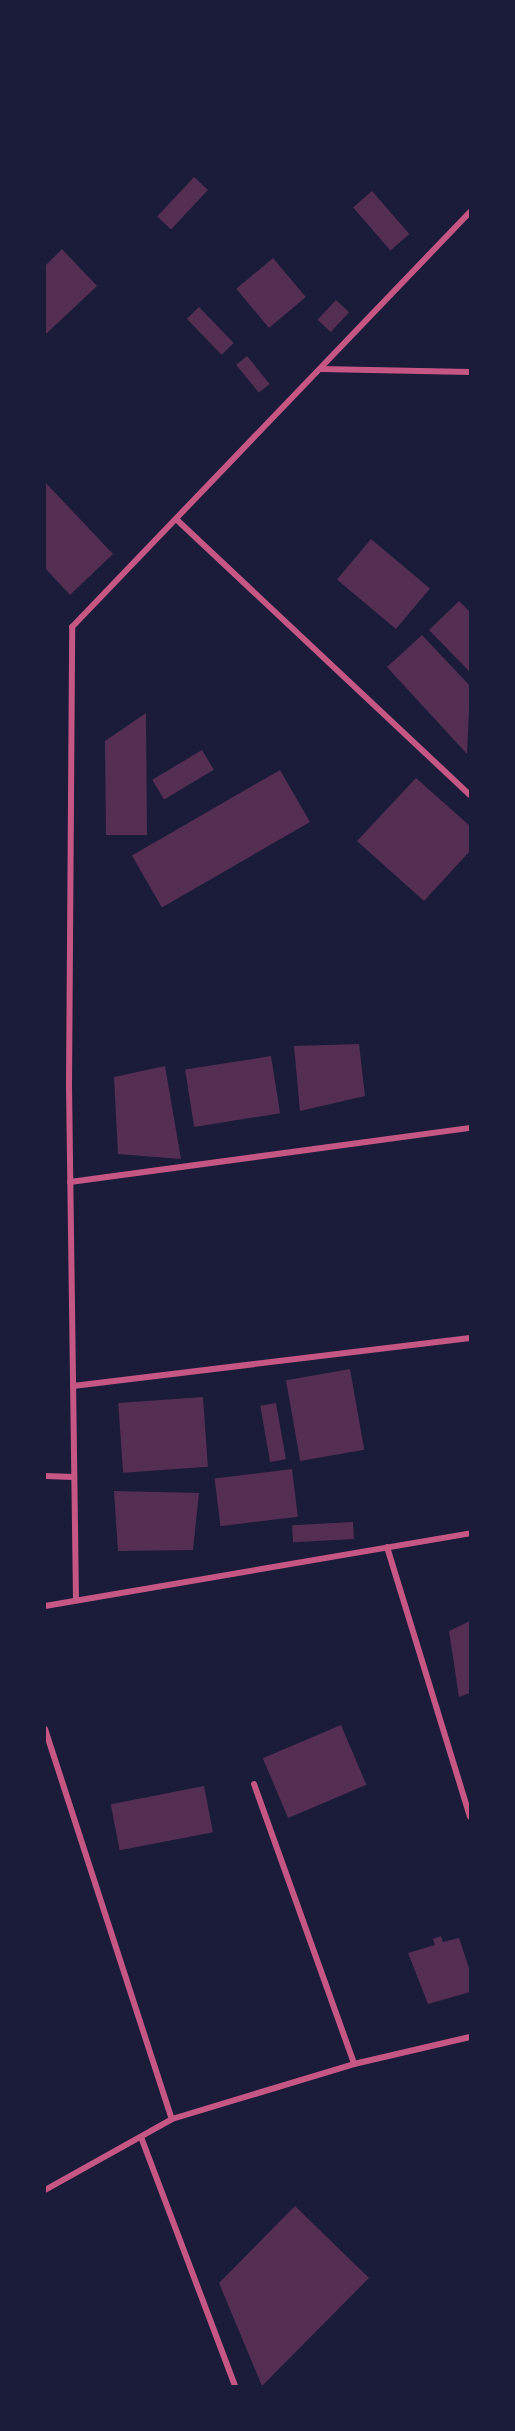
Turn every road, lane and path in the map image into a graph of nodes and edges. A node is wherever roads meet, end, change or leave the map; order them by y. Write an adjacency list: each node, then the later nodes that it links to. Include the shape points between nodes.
1 (470, 212): 2 (street)
2 (320, 369): 3 (street); 4 (street)
3 (470, 372)
4 (176, 519): 5 (street); 7 (street, via 72,627)
5 (470, 795)
6 (470, 1128): 7 (street)
7 (70, 1182): 9 (street)
8 (470, 1338): 9 (street)
9 (73, 1386): 11 (street)
10 (45, 1476): 11 (street)
11 (74, 1477): 14 (street)
12 (470, 1533): 13 (street)
13 (387, 1547): 14 (street); 18 (street)
14 (76, 1600): 15 (street)
15 (45, 1606)
16 (45, 1729): 21 (street)
17 (254, 1784): 20 (street)
18 (470, 1817)
19 (470, 2037): 20 (street)
20 (354, 2064): 21 (street)
21 (172, 2119): 22 (street)
22 (141, 2137): 23 (street); 24 (street)
23 (45, 2190)
24 (235, 2386)

